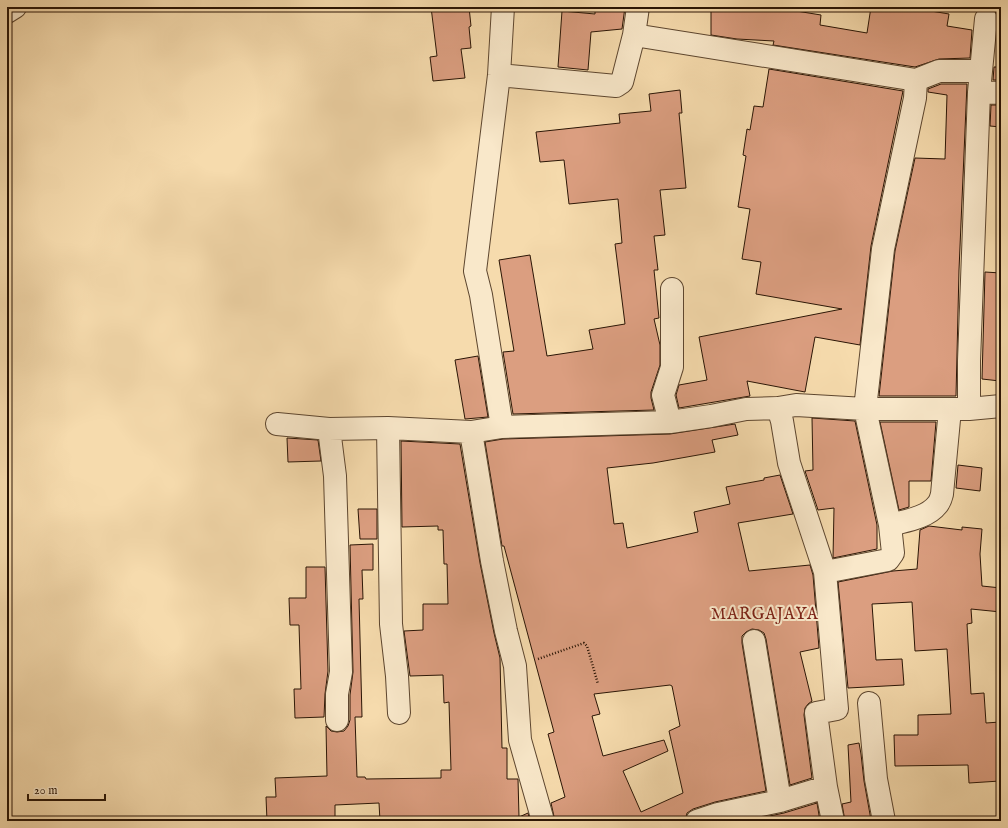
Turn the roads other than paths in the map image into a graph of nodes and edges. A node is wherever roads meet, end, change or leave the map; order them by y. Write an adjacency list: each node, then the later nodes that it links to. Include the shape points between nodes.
1 (15, 7): 4 (street)
2 (503, 7): 7 (street)
3 (638, 7): 6 (street)
4 (7, 12)
5 (986, 19): 9 (street)
6 (634, 35): 7 (street, via 622,82 616,86); 8 (street)
7 (499, 75): 18 (street, via 476,270)
8 (916, 80): 9 (street, via 939,71); 14 (street, via 915,98 883,249)
9 (980, 81): 10 (street); 15 (street, via 969,348)
10 (1001, 93)
11 (672, 289): 16 (street, via 672,367 663,395)
12 (1001, 406): 15 (street)
13 (778, 408): 14 (street, via 796,405); 16 (street, via 746,409); 23 (street, via 789,463)
14 (865, 408): 15 (street); 22 (street)
15 (960, 409): 22 (street, via 940,501 919,516)
16 (670, 422): 18 (street)
17 (277, 424): 20 (street)
18 (502, 427): 21 (street)
19 (388, 428): 20 (street); 21 (street); 26 (street, via 391,624)
20 (329, 429): 27 (street, via 335,476 341,672 337,694)
21 (471, 432): 30 (street, via 492,561 515,666 520,740)
22 (890, 525): 23 (street, via 893,553 888,560)
23 (825, 572): 28 (street, via 837,709 816,713)
24 (754, 640): 29 (street)
25 (869, 703): 33 (street, via 876,779)
26 (399, 713)
27 (337, 720)
28 (826, 787): 29 (street); 32 (street)
29 (780, 801): 31 (street, via 718,814)
30 (543, 821)
31 (698, 821)
32 (833, 821)
33 (884, 821)

